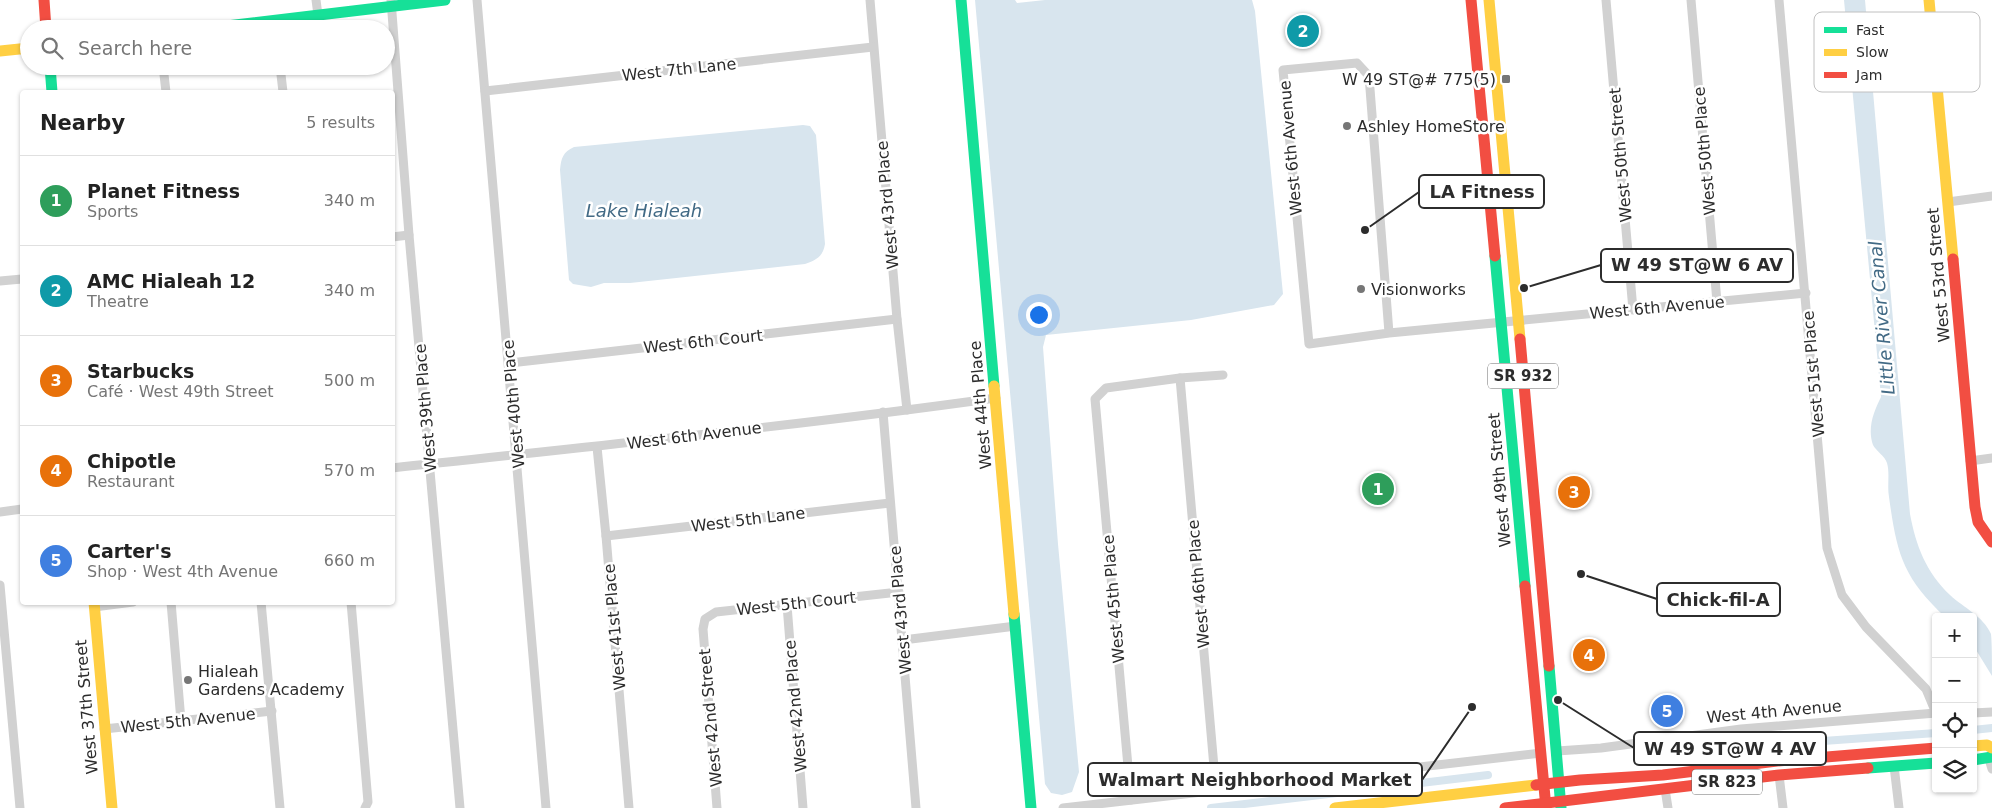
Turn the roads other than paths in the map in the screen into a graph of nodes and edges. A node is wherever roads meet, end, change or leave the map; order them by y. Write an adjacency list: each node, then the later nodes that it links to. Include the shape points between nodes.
1 (44, 0): 14 (main road)
2 (316, 0): 13 (street)
3 (445, 0): 12 (main road)
4 (477, 0): 28 (street, West 40th Place)
5 (870, 0): 18 (street, West 43rd Place)
6 (961, 0): 49 (main road, West 44th Place)
7 (1471, 0): 21 (main road, West 49th Street / SR 932)
8 (1490, 0): 30 (main road, West 49th Street / SR 932)
9 (1606, 0): 41 (street, West 50th Street)
10 (1691, 0): 40 (street, West 50th Place)
11 (1779, 0): 39 (street, West 51st Place)
12 (392, 4): 13 (main road); 16 (street, West 39th Place)
13 (318, 16): 15 (main road)
14 (45, 20)
15 (297, 20)
16 (393, 20)
17 (395, 47): 35 (street, West 39th Place)
18 (873, 47): 28 (street, West 7th Lane); 42 (street, West 43rd Place)
19 (20, 49): 20 (main road)
20 (0, 51)
21 (1477, 64): 30 (main road, via 1487,98); 31 (main road, West 49th Street / SR 932)
22 (51, 75): 25 (main road)
23 (164, 75): 26 (street)
24 (281, 75): 27 (street)
25 (52, 90)
26 (166, 90)
27 (283, 90)
28 (485, 91): 46 (street, West 40th Place)
29 (1938, 92): 34 (main road, West 53rd Street)
30 (1499, 112): 32 (main road, West 49th Street / SR 932)
31 (1482, 114): 32 (main road, via 1495,122); 44 (main road, West 49th Street / SR 932)
32 (1504, 161): 43 (main road, West 49th Street / SR 932)
33 (1992, 196): 34 (street)
34 (1948, 202): 55 (main road, West 53rd Street)
35 (408, 235): 36 (street); 56 (street, West 39th Place)
36 (395, 237)
37 (20, 279): 38 (street)
38 (0, 281)
39 (1806, 292): 40 (street, West 6th Avenue); 73 (street, West 51st Place, via 1827,548 1842,595 1866,627 1926,689)
40 (1717, 302): 41 (street, West 6th Avenue)
41 (1633, 310): 43 (street, West 6th Avenue)
42 (897, 319): 46 (street, West 6th Court); 50 (street, West 43rd Place)
43 (1518, 321): 44 (street, West 6th Avenue); 83 (main road, West 49th Street / SR 932)
44 (1501, 322): 45 (street, West 6th Avenue); 84 (main road, West 49th Street / SR 932)
45 (1389, 333): 45 (street, West 6th Avenue, via 1309,344 1283,70 1357,63 1369,76)
46 (510, 363): 53 (street, West 40th Place)
47 (1223, 375): 48 (street)
48 (1180, 378): 94 (street, West 46th Place); 95 (street, West 45th Place, via 1106,388 1095,399)
49 (996, 398): 50 (street, West 6th Avenue); 70 (main road, West 44th Place)
50 (907, 410): 51 (street, West 6th Avenue)
51 (883, 412): 52 (street, West 6th Avenue); 58 (street, West 43rd Place)
52 (597, 447): 53 (street, West 6th Avenue); 61 (street, West 41st Place)
53 (517, 453): 56 (street, West 6th Avenue); 103 (street, West 40th Place)
54 (1992, 458): 55 (street)
55 (1970, 461): 62 (main road, West 53rd Street, via 1978,522)
56 (430, 464): 57 (street, West 6th Avenue); 102 (street, West 39th Place)
57 (395, 468)
58 (890, 503): 61 (street, West 5th Lane); 64 (street, West 43rd Place)
59 (20, 509): 60 (street)
60 (0, 512)
61 (606, 536): 104 (street, West 41st Place)
62 (1992, 542)
63 (0, 585): 99 (street)
64 (899, 592): 69 (street, West 5th Court); 72 (street, West 43rd Place)
65 (94, 605): 79 (main road, West 37th Street)
66 (171, 605): 78 (street)
67 (261, 605): 74 (street)
68 (351, 605): 96 (street)
69 (787, 605): 71 (street, West 5th Court, via 716,612 705,619); 106 (street, West 42nd Place)
70 (1016, 626): 72 (street); 108 (main road, West 44th Place)
71 (703, 629): 105 (street, West 42nd Street)
72 (903, 640): 107 (street, West 43rd Place)
73 (1932, 703)
74 (272, 711): 78 (street, West 5th Avenue); 101 (street)
75 (1992, 712): 77 (street)
76 (1932, 713): 83 (street, West 4th Avenue, via 1741,729)
77 (1977, 713)
78 (181, 721): 79 (street, West 5th Avenue)
79 (104, 729): 100 (main road, West 37th Street)
80 (1977, 746): 82 (main road)
81 (1932, 748): 85 (main road, SR 823)
82 (1992, 748)
83 (1557, 751): 91 (main road, West 49th Street / SR 932)
84 (1541, 753): 92 (main road, West 49th Street / SR 932); 94 (street)
85 (1846, 755): 90 (main road, via 1833,762 1794,766); 91 (main road, SR 823)
86 (1977, 760): 87 (main road)
87 (1991, 762)
88 (1932, 763): 89 (main road, SR 823)
89 (1894, 766): 90 (main road, SR 823); 114 (street)
90 (1779, 775): 93 (main road, SR 823); 113 (street)
91 (1559, 783): 92 (main road, SR 823); 97 (main road, West 49th Street / SR 932)
92 (1544, 785): 98 (main road, West 49th Street / SR 932); 110 (main road, SR 823)
93 (1665, 789): 97 (main road, SR 823); 112 (street)
94 (1216, 790): 95 (street)
95 (1130, 800): 109 (street)
96 (366, 805)
97 (1560, 805): 98 (main road, SR 823)
98 (1545, 806): 111 (main road, SR 823)
99 (20, 808)
100 (112, 808)
101 (280, 808)
102 (460, 808)
103 (546, 808)
104 (629, 808)
105 (717, 808)
106 (804, 808)
107 (916, 808)
108 (1031, 808)
109 (1063, 808)
110 (1335, 808)
111 (1505, 808)
112 (1668, 808)
113 (1783, 808)
114 (1899, 808)

